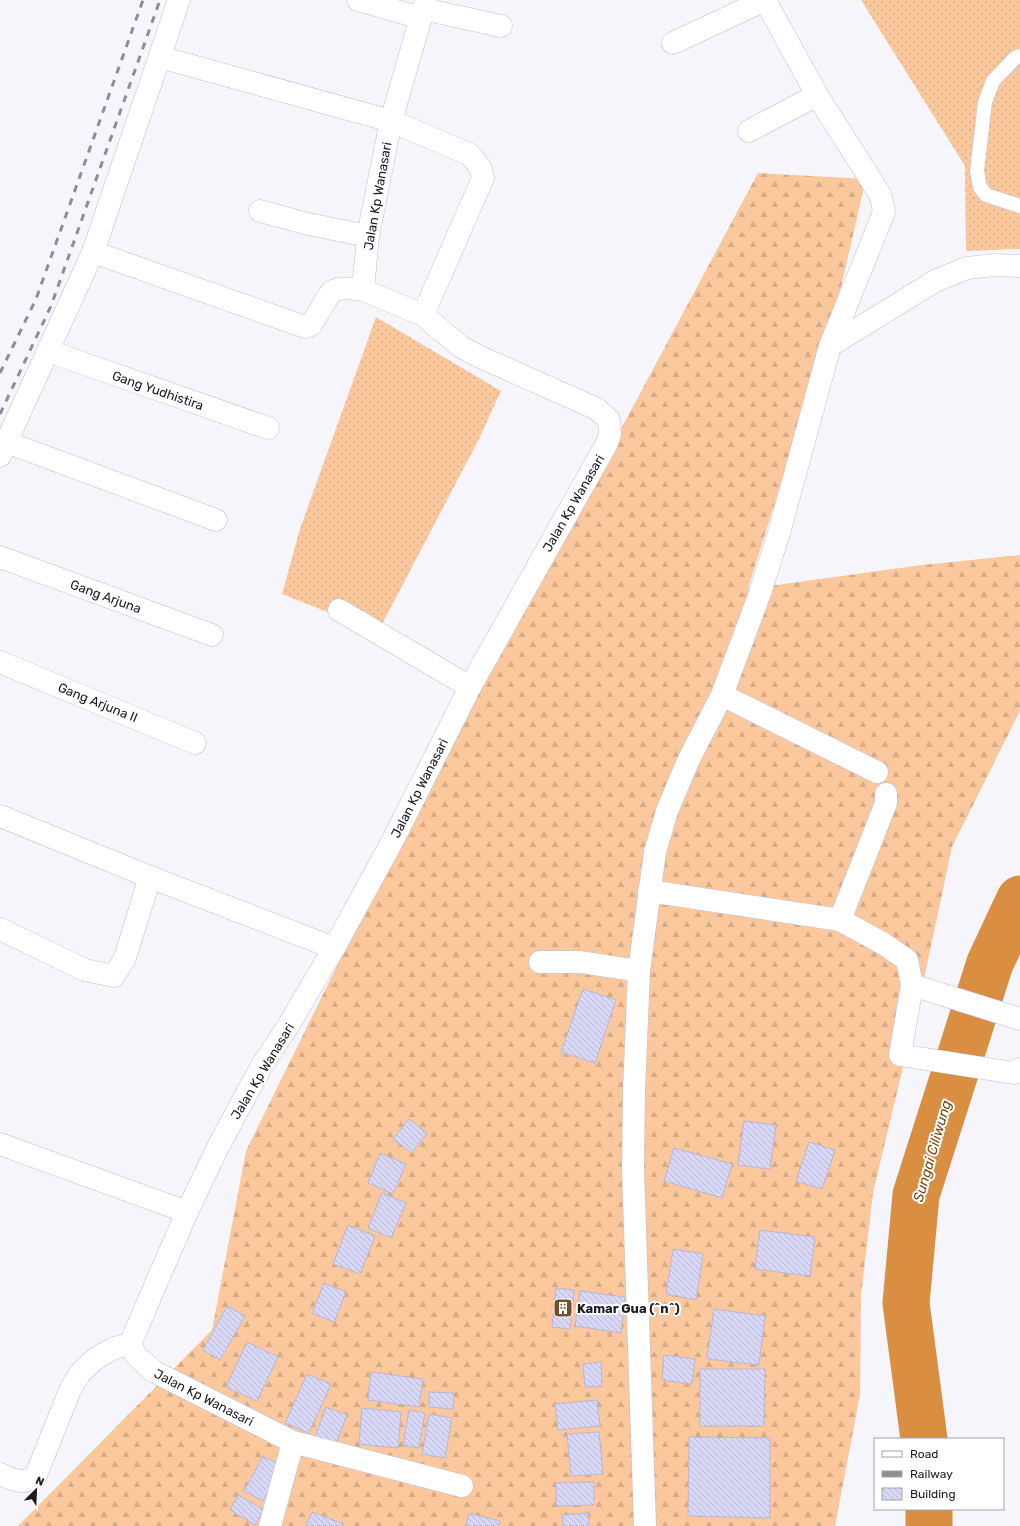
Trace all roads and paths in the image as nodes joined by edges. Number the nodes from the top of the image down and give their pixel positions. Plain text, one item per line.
1 (179, 0) edge
2 (358, 0) edge
3 (765, 0) edge
4 (424, 9) edge
5 (501, 26) dead end
6 (673, 43) dead end
7 (1020, 56) edge
8 (160, 57) junction
9 (817, 95) junction
10 (390, 121) junction
11 (749, 131) dead end
12 (1020, 206) edge
13 (260, 211) dead end
14 (368, 236) junction
15 (93, 252) junction
16 (1020, 266) edge
17 (363, 290) junction
18 (423, 315) junction
19 (830, 346) junction
20 (48, 351) junction
21 (268, 428) dead end
22 (3, 449) edge
23 (216, 520) dead end
24 (0, 557) edge
25 (340, 610) dead end
26 (212, 635) dead end
27 (0, 662) edge
28 (470, 687) junction
29 (722, 695) junction
30 (195, 743) dead end
31 (877, 772) dead end
32 (886, 794) dead end
33 (0, 816) edge
34 (150, 877) junction
35 (649, 891) junction
36 (840, 920) junction
37 (0, 929) edge
38 (334, 948) junction
39 (540, 962) dead end
40 (639, 971) junction
41 (912, 985) junction
42 (1020, 1019) edge
43 (1017, 1071) edge
44 (0, 1144) edge
45 (187, 1212) junction
46 (130, 1344) junction
47 (293, 1442) junction
48 (0, 1474) edge
49 (462, 1486) dead end
50 (270, 1526) edge
51 (645, 1526) edge

1 - 8 street
2 - 4 street
3 - 6 street
3 - 9 street
4 - 5 street
4 - 10 street, Jalan Kp Wanasari
7 - 12 lane
8 - 10 street
8 - 15 street
9 - 11 street
9 - 19 street
10 - 14 street, Jalan Kp Wanasari
10 - 18 street
13 - 14 street
14 - 17 street, Jalan Kp Wanasari
15 - 17 street
15 - 20 street
16 - 19 street
17 - 18 street, Jalan Kp Wanasari
18 - 28 street, Jalan Kp Wanasari
19 - 29 street
20 - 21 street, Gang Yudhistira
20 - 22 street
22 - 23 street
24 - 26 street, Gang Arjuna
25 - 28 street
27 - 30 street, Gang Arjuna II
28 - 38 street, Jalan Kp Wanasari
29 - 31 street
29 - 35 street
32 - 36 street
33 - 34 street
34 - 37 street
34 - 38 street
35 - 36 street
35 - 40 street
36 - 41 street
38 - 45 street, Jalan Kp Wanasari
39 - 40 street
40 - 51 street
41 - 42 street
41 - 43 street
44 - 45 street
45 - 46 street, Jalan Kp Wanasari
46 - 47 street, Jalan Kp Wanasari
46 - 48 street
47 - 49 street, Jalan Kp Wanasari
47 - 50 street

